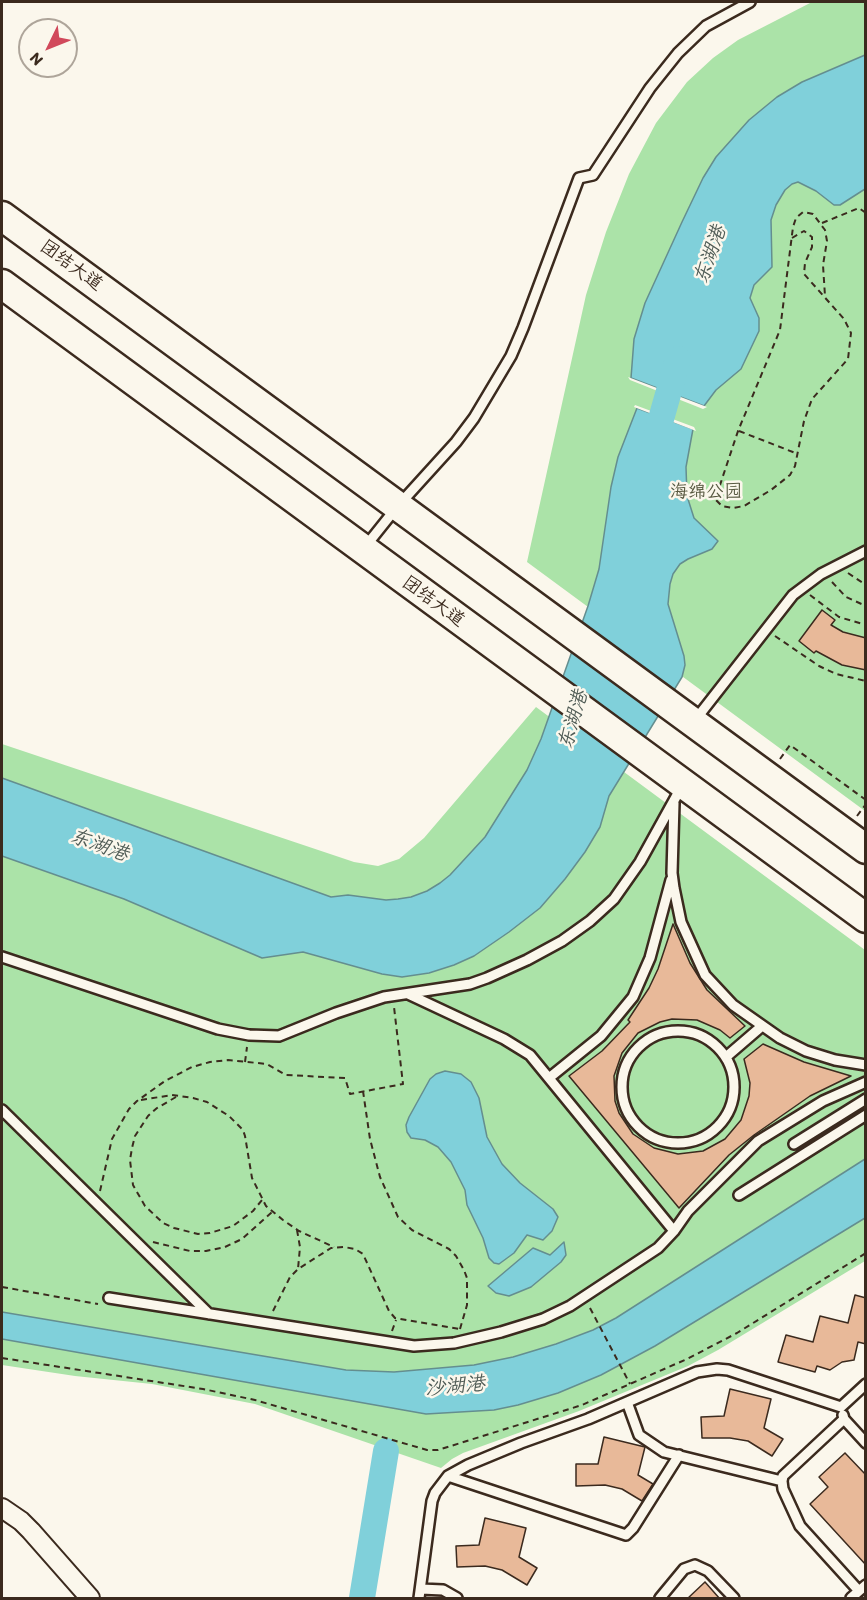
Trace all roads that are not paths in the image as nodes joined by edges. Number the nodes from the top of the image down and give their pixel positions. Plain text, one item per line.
1 (750, 2) edge
2 (2, 216) edge
3 (2, 284) edge
4 (397, 507) junction
5 (362, 550) junction
6 (866, 551) edge
7 (688, 720) junction
8 (678, 792) junction
9 (866, 849) edge
10 (672, 873) junction
11 (866, 918) edge
12 (2, 957) edge
13 (406, 993) junction
14 (762, 1026) junction
15 (726, 1057) junction
16 (866, 1065) edge
17 (549, 1078) junction
18 (866, 1082) edge
19 (866, 1099) edge
20 (2, 1110) edge
21 (866, 1115) edge
22 (794, 1144) dead end
23 (739, 1196) dead end
24 (674, 1231) junction
25 (109, 1298) road end
26 (209, 1314) junction
27 (866, 1384) edge
28 (627, 1402) junction
29 (841, 1407) junction
30 (844, 1419) junction
31 (866, 1443) edge
32 (679, 1455) junction
33 (448, 1476) junction
34 (782, 1481) junction
35 (2, 1508) edge
36 (862, 1588) edge
37 (420, 1594) edge
38 (90, 1599) edge
39 (457, 1599) edge
40 (660, 1599) edge
41 (734, 1599) edge
42 (851, 1599) edge

1 - 4 lane
2 - 4 main road, 团结大道
3 - 5 main road, 团结大道
4 - 5 lane
4 - 7 main road, 团结大道
5 - 8 main road, 团结大道
6 - 7 lane
7 - 9 main road, 团结大道
8 - 10 lane
8 - 11 main road, 团结大道
8 - 13 lane
10 - 14 lane
10 - 17 lane
12 - 13 lane
13 - 17 lane
14 - 15 lane
14 - 16 lane
15 - 15 lane
17 - 24 lane
18 - 24 lane
19 - 22 lane
20 - 26 lane
21 - 23 lane
24 - 26 lane
25 - 26 lane
27 - 29 lane
28 - 29 lane
28 - 32 lane
28 - 33 lane
29 - 30 lane
30 - 31 lane
30 - 34 lane
32 - 33 lane
32 - 34 lane
33 - 37 lane
34 - 36 lane
35 - 38 street
36 - 42 lane
37 - 39 lane
40 - 41 lane

